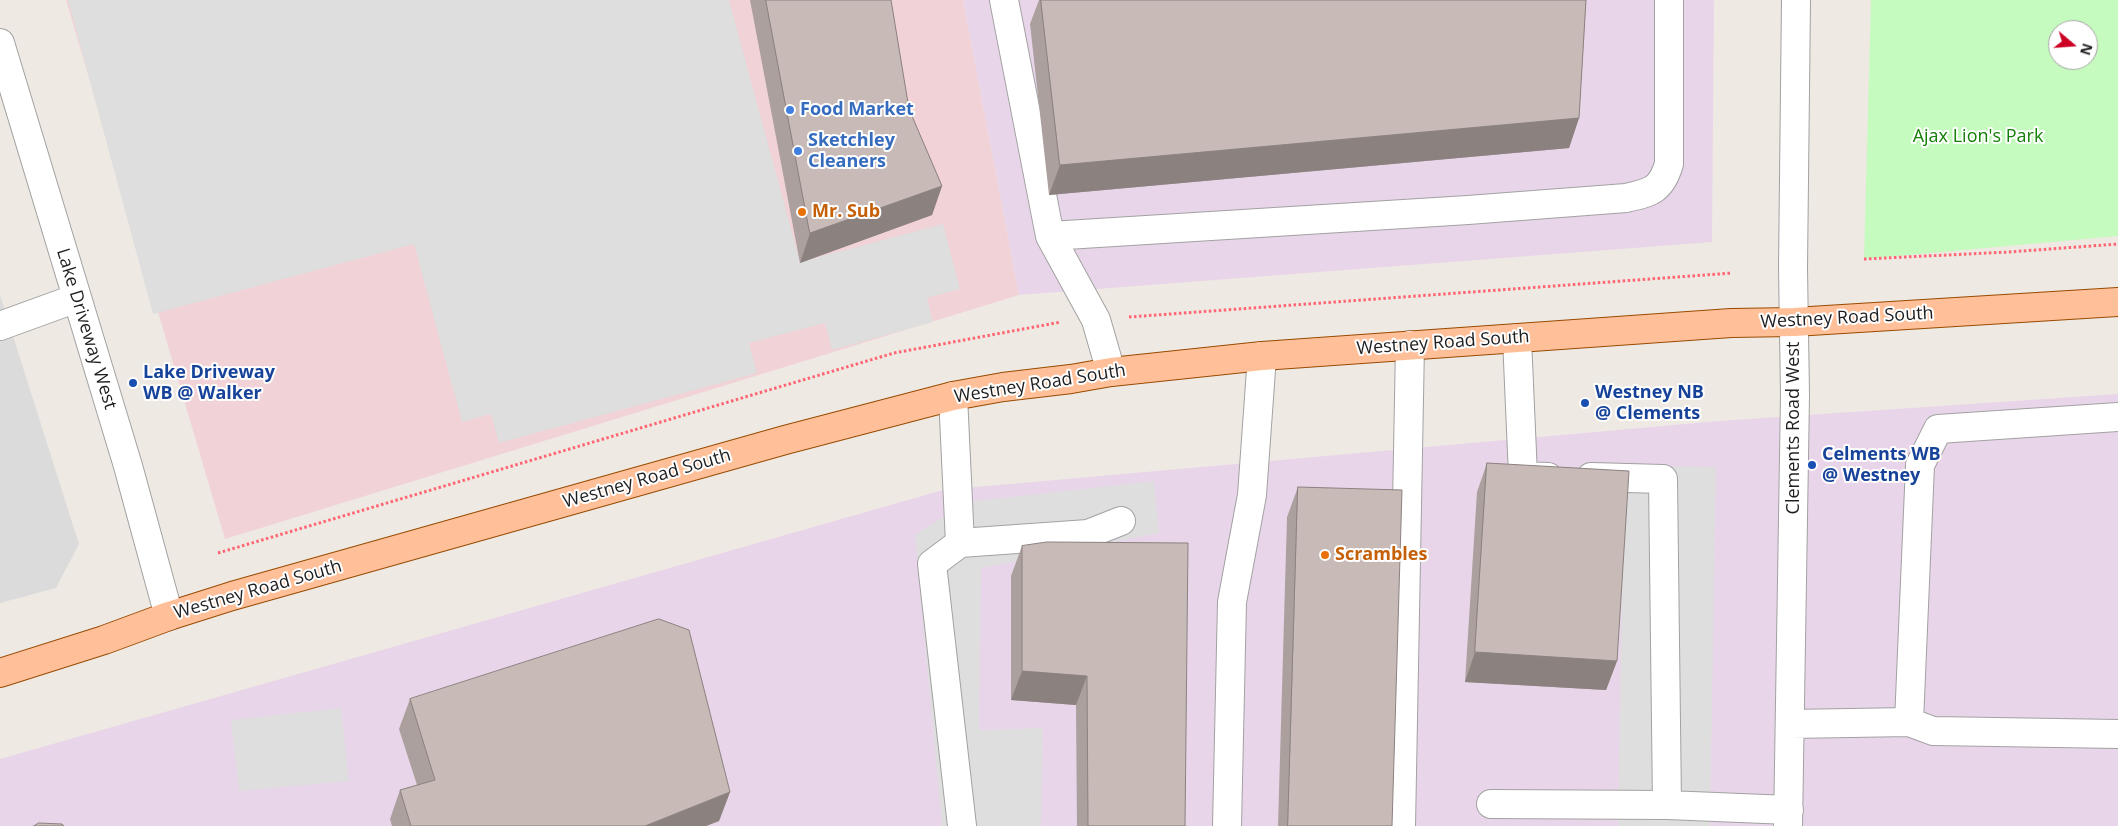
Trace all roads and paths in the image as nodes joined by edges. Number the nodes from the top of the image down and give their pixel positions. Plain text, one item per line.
1 (1004, 0) edge
2 (1669, 0) edge
3 (1796, 0) edge
4 (0, 43) edge
5 (1050, 236) junction
6 (2118, 244) edge
7 (1864, 258) dead end
8 (77, 298) junction
9 (2118, 302) edge
10 (1794, 322) junction
11 (0, 326) edge
12 (1517, 338) junction
13 (1410, 345) junction
14 (1262, 356) junction
15 (1111, 372) junction
16 (953, 396) junction
17 (2118, 417) edge
18 (1121, 521) dead end
19 (960, 544) junction
20 (169, 616) junction
21 (0, 673) edge
22 (1909, 722) junction
23 (1791, 724) junction
24 (2118, 734) edge
25 (1490, 804) dead end
26 (1666, 805) junction
27 (1789, 818) edge
28 (962, 826) edge
29 (1226, 826) edge
30 (1400, 826) edge

1 - 5 street
2 - 5 street
3 - 10 street, Clements Road West
4 - 8 street, Lake Driveway West
5 - 15 street
6 - 7 path
8 - 11 street
8 - 20 street, Lake Driveway West
9 - 10 main road, Westney Road South
10 - 12 main road, Westney Road South
10 - 23 street, Clements Road West
12 - 13 main road, Westney Road South
12 - 26 street
13 - 14 main road, Westney Road South
13 - 30 street
14 - 15 main road, Westney Road South
14 - 29 street
15 - 16 main road, Westney Road South
16 - 19 street
16 - 20 main road, Westney Road South
17 - 22 street
18 - 19 street
19 - 28 street
20 - 21 main road, Westney Road South
22 - 23 street
22 - 24 street
23 - 27 street, Clements Road West
25 - 26 street
26 - 27 street

